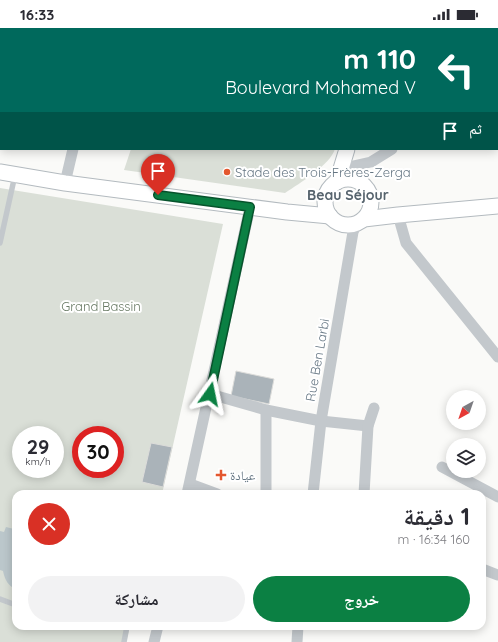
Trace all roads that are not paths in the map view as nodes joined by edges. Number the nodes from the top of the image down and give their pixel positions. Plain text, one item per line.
1 (73, 150) edge
2 (346, 150) edge
3 (351, 150) edge
4 (390, 150) edge
5 (7, 173) edge
6 (353, 173) junction
7 (337, 182) junction
8 (65, 183) junction
9 (325, 201) junction
10 (372, 202) junction
11 (498, 206) edge
12 (250, 207) junction
13 (287, 212) junction
14 (398, 215) junction
15 (330, 216) junction
16 (355, 225) junction
17 (0, 243) edge
18 (498, 357) edge
19 (210, 394) junction
20 (374, 408) dead end
21 (266, 410) junction
22 (321, 421) junction
23 (368, 426) junction
24 (442, 467) dead end
25 (189, 489) edge
26 (266, 490) edge
27 (313, 490) edge
28 (364, 490) edge
29 (485, 490) edge
30 (486, 491) edge
31 (498, 497) edge
32 (486, 570) edge
33 (498, 575) edge
34 (0, 599) edge
35 (12, 604) edge
36 (126, 630) edge
37 (157, 630) edge
38 (298, 630) edge
39 (124, 642) edge
40 (154, 642) edge
41 (297, 642) edge

1 - 8 street
2 - 7 main road
3 - 6 main road
4 - 6 street
5 - 8 main road
5 - 17 lane
6 - 7 main road
6 - 10 main road
7 - 9 main road
8 - 12 main road
9 - 13 main road
9 - 15 main road
10 - 14 main road
10 - 16 main road
11 - 14 main road
12 - 13 main road
12 - 19 street
13 - 15 main road
14 - 16 main road
14 - 18 street
15 - 16 main road
16 - 22 street, Rue Ben Larbi
19 - 21 street
19 - 25 street
20 - 23 street
21 - 22 street
21 - 26 street
22 - 23 street
22 - 27 street, Rue Ben Larbi
23 - 28 street
24 - 29 street
30 - 31 street
32 - 33 street
34 - 35 lane
36 - 39 lane
37 - 40 street
38 - 41 street

